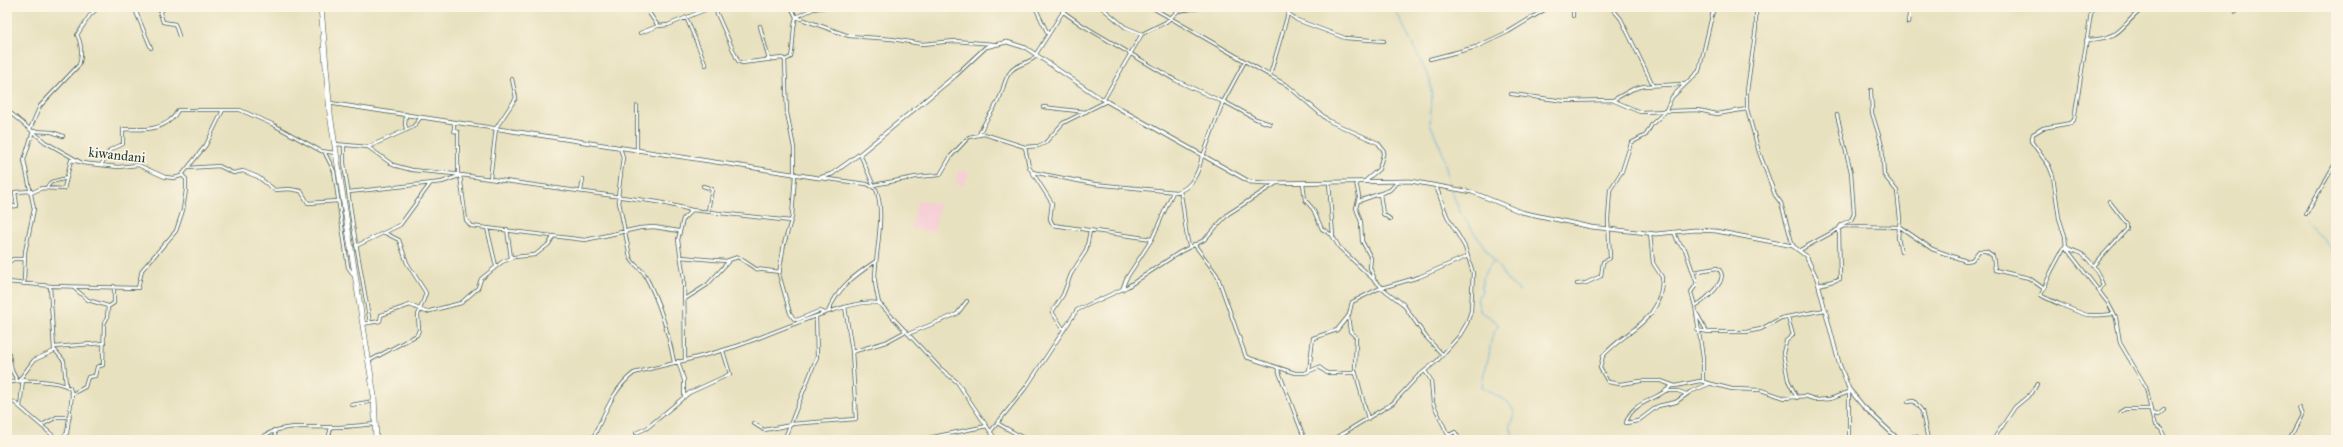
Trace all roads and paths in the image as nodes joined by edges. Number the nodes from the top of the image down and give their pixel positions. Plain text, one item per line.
1 (99, 7) edge
2 (134, 7) edge
3 (165, 7) edge
4 (321, 7) edge
5 (632, 7) edge
6 (645, 7) edge
7 (713, 7) edge
8 (791, 7) edge
9 (825, 7) edge
10 (1035, 7) edge
11 (1066, 7) edge
12 (1101, 7) edge
13 (1151, 7) edge
14 (1178, 7) edge
15 (1207, 7) edge
16 (1290, 7) edge
17 (1549, 7) edge
18 (1573, 7) edge
19 (1611, 7) edge
20 (1714, 7) edge
21 (1756, 7) edge
22 (2092, 7) edge
23 (2145, 7) edge
24 (2238, 7) edge
25 (1910, 8) edge
26 (1932, 10) dead end
27 (620, 11) dead end
28 (1062, 11) junction
29 (1177, 11) junction
30 (2236, 12) dead end
31 (1289, 14) junction
32 (1572, 16) dead end
33 (686, 17) junction
34 (796, 17) junction
35 (1171, 18) junction
36 (1908, 23) dead end
37 (658, 26) junction
38 (760, 26) dead end
39 (640, 33) dead end
40 (1048, 34) junction
41 (1142, 34) junction
42 (179, 36) dead end
43 (2086, 40) junction
44 (1384, 41) dead end
45 (994, 44) junction
46 (151, 48) dead end
47 (1037, 54) junction
48 (1130, 54) junction
49 (1430, 59) dead end
50 (769, 60) junction
51 (785, 60) junction
52 (1245, 61) junction
53 (706, 65) dead end
54 (1270, 75) junction
55 (512, 79) dead end
56 (1684, 84) junction
57 (1653, 85) junction
58 (1871, 90) dead end
59 (1511, 94) dead end
60 (1105, 100) junction
61 (1612, 100) junction
62 (1223, 102) junction
63 (329, 103) junction
64 (637, 106) dead end
65 (1043, 108) dead end
66 (1747, 109) junction
67 (7, 110) edge
68 (223, 110) junction
69 (1666, 111) junction
70 (1087, 112) junction
71 (406, 114) junction
72 (1837, 115) dead end
73 (421, 117) junction
74 (454, 121) junction
75 (1270, 124) dead end
76 (496, 128) junction
77 (32, 130) junction
78 (407, 130) junction
79 (979, 135) junction
80 (63, 136) dead end
81 (335, 144) junction
82 (344, 145) junction
83 (368, 147) junction
84 (1025, 147) junction
85 (620, 148) junction
86 (637, 150) junction
87 (324, 152) junction
88 (336, 153) junction
89 (860, 154) junction
90 (1203, 156) junction
91 (2336, 162) edge
92 (82, 163) junction
93 (100, 165) junction
94 (188, 168) junction
95 (1032, 172) junction
96 (182, 175) junction
97 (459, 175) junction
98 (794, 175) junction
99 (67, 178) junction
100 (820, 178) junction
101 (490, 179) junction
102 (583, 179) dead end
103 (1398, 180) junction
104 (1329, 182) junction
105 (1356, 182) junction
106 (1365, 182) junction
107 (430, 183) junction
108 (1275, 183) junction
109 (1303, 183) junction
110 (702, 186) dead end
111 (874, 186) junction
112 (1436, 186) junction
113 (46, 188) junction
114 (581, 191) junction
115 (31, 192) junction
116 (349, 192) junction
117 (1173, 192) junction
118 (1180, 192) junction
119 (1380, 194) junction
120 (618, 197) junction
121 (338, 201) junction
122 (1358, 201) junction
123 (2108, 201) dead end
124 (7, 208) edge
125 (692, 210) junction
126 (708, 211) junction
127 (2306, 214) dead end
128 (1390, 219) dead end
129 (791, 221) junction
130 (1900, 227) junction
131 (487, 228) junction
132 (1609, 228) junction
133 (1839, 228) junction
134 (507, 230) junction
135 (625, 230) junction
136 (1090, 230) junction
137 (679, 231) junction
138 (1674, 232) junction
139 (385, 233) junction
140 (1650, 233) junction
141 (1333, 236) junction
142 (553, 237) junction
143 (1152, 239) junction
144 (1194, 244) junction
145 (356, 246) junction
146 (1189, 246) junction
147 (1793, 246) junction
148 (2066, 246) junction
149 (1800, 250) junction
150 (1901, 252) dead end
151 (1468, 256) junction
152 (681, 257) junction
153 (511, 258) junction
154 (24, 259) junction
155 (729, 261) junction
156 (876, 261) junction
157 (7, 264) edge
158 (2093, 266) junction
159 (496, 267) junction
160 (780, 272) junction
161 (1693, 272) junction
162 (356, 278) junction
163 (1374, 279) junction
164 (7, 282) edge
165 (24, 284) junction
166 (1577, 284) dead end
167 (1819, 285) junction
168 (50, 286) junction
169 (114, 286) junction
170 (73, 287) junction
171 (1382, 288) junction
172 (2043, 288) junction
173 (1122, 290) junction
174 (2099, 291) junction
175 (685, 299) junction
176 (967, 301) dead end
177 (878, 303) junction
178 (108, 306) junction
179 (1696, 306) junction
180 (845, 307) junction
181 (421, 310) junction
182 (1825, 310) junction
183 (827, 312) junction
184 (1696, 312) junction
185 (2113, 314) junction
186 (1348, 315) junction
187 (816, 316) junction
188 (1788, 318) junction
189 (370, 323) junction
190 (363, 324) junction
191 (1064, 330) junction
192 (1697, 330) junction
193 (1706, 330) junction
194 (907, 332) junction
195 (104, 343) junction
196 (7, 344) edge
197 (54, 347) junction
198 (54, 351) junction
199 (722, 351) junction
200 (852, 352) junction
201 (1442, 354) junction
202 (686, 360) junction
203 (370, 361) junction
204 (676, 361) junction
205 (1277, 366) junction
206 (1309, 371) junction
207 (1425, 371) junction
208 (1356, 373) junction
209 (20, 379) junction
210 (1703, 382) junction
211 (7, 383) edge
212 (1711, 383) junction
213 (2037, 384) dead end
214 (1673, 385) junction
215 (66, 386) junction
216 (1667, 391) junction
217 (1849, 391) junction
218 (72, 394) junction
219 (1686, 394) junction
220 (684, 396) junction
221 (1797, 398) junction
222 (7, 399) edge
223 (375, 401) junction
224 (1908, 402) dead end
225 (351, 405) dead end
226 (20, 407) junction
227 (2299, 408) dead end
228 (2149, 409) junction
229 (2164, 410) dead end
230 (2120, 412) dead end
231 (2151, 413) junction
232 (70, 417) junction
233 (1368, 419) junction
234 (753, 423) dead end
235 (997, 423) junction
236 (376, 424) junction
237 (791, 424) junction
238 (42, 425) junction
239 (987, 426) junction
240 (331, 427) junction
241 (274, 430) junction
242 (991, 431) junction
243 (636, 433) dead end
244 (1342, 436) junction
245 (1913, 436) dead end
246 (59, 440) edge
247 (259, 440) edge
248 (276, 440) edge
249 (328, 440) edge
250 (376, 440) edge
251 (592, 440) edge
252 (784, 440) edge
253 (918, 440) edge
254 (996, 440) edge
255 (1027, 440) edge
256 (1305, 440) edge
257 (1332, 440) edge
258 (1348, 440) edge
259 (1460, 440) edge
260 (1849, 440) edge
261 (1899, 440) edge
262 (1920, 440) edge
263 (1928, 440) edge
264 (1993, 440) edge
265 (2166, 440) edge
266 (2289, 440) edge

1 - 77 street
2 - 46 street
3 - 42 street
4 - 63 highway
5 - 27 street
6 - 37 street
7 - 33 street
7 - 50 street
8 - 34 street
9 - 34 street
10 - 40 street
11 - 28 street
12 - 41 street
13 - 35 street
14 - 29 street
15 - 29 street
16 - 31 street
17 - 49 street
18 - 32 street
19 - 57 street
20 - 56 street
21 - 66 street
22 - 43 street
23 - 43 street
24 - 30 street
25 - 26 street
25 - 36 street
28 - 40 street
28 - 48 street
29 - 35 street
31 - 44 street
31 - 54 street
33 - 37 street
33 - 53 street
34 - 45 street
34 - 51 street
35 - 41 street
35 - 52 street
37 - 39 street
38 - 50 street
40 - 47 street
41 - 48 street
43 - 148 street
45 - 47 street
45 - 89 street
47 - 60 street
47 - 79 street
48 - 60 street
48 - 62 street
50 - 51 street
51 - 98 street
52 - 54 street
52 - 62 street
54 - 106 street
55 - 76 street
56 - 57 street
56 - 69 street
57 - 61 street
58 - 130 street
59 - 61 street
60 - 70 street
60 - 90 street
61 - 69 street
62 - 75 street
62 - 90 street
63 - 71 street
63 - 81 highway
64 - 86 street
65 - 70 street
66 - 69 street
66 - 147 street
67 - 77 street, kiwandani
68 - 87 street
68 - 93 street
68 - 94 street
69 - 132 street
70 - 84 street
71 - 73 street
71 - 78 street
72 - 133 street
73 - 74 street
73 - 78 street
74 - 76 street
74 - 97 street
76 - 85 street
76 - 101 street
77 - 80 street
77 - 92 street, kiwandani
77 - 115 street
78 - 83 street
79 - 84 street
79 - 111 street
81 - 82 street
81 - 88 highway
82 - 83 street
82 - 116 street
83 - 97 street
84 - 95 street
85 - 86 street
85 - 120 street
86 - 98 street
87 - 88 street
87 - 121 street
88 - 162 highway
89 - 100 street
89 - 111 street
90 - 108 street
90 - 118 street
91 - 127 street
92 - 93 street, kiwandani
92 - 99 street
93 - 96 street, kiwandani
94 - 96 street
94 - 121 street
95 - 117 street
95 - 136 street
96 - 169 street
97 - 101 street
97 - 107 street
97 - 131 street
98 - 100 street
98 - 129 street
99 - 113 street
99 - 113 street
100 - 111 street
101 - 114 street
102 - 114 street
103 - 106 street
103 - 112 street
103 - 119 street
104 - 105 street
104 - 109 street
104 - 141 street
105 - 106 street
105 - 122 street
107 - 116 street
107 - 139 street
108 - 109 street
108 - 144 street
109 - 141 street
110 - 126 street
111 - 156 street
112 - 132 street
112 - 151 street
113 - 115 street
114 - 120 street
115 - 124 street
115 - 154 street
116 - 145 street
117 - 118 street
117 - 143 street
118 - 146 street
119 - 122 street
119 - 128 street
120 - 125 street
120 - 135 street
121 - 162 street
122 - 163 street
123 - 158 street
125 - 126 street
125 - 137 street
126 - 129 street
129 - 160 street
130 - 133 street
130 - 150 street
130 - 172 street
131 - 134 street
131 - 159 street
132 - 140 street
132 - 166 street
133 - 149 street
133 - 167 street
134 - 142 street
134 - 153 street
135 - 137 street
135 - 142 street
135 - 204 street
136 - 143 street
136 - 191 street
137 - 152 street
138 - 140 street
138 - 147 street
138 - 161 street
139 - 145 street
139 - 181 street
140 - 214 street
141 - 163 street
142 - 153 street
143 - 173 street
144 - 146 street
144 - 205 street
145 - 189 street
146 - 173 street
147 - 149 street
148 - 158 street
148 - 172 street
148 - 174 street
149 - 167 street
151 - 171 street
151 - 201 street
152 - 155 street
152 - 175 street
153 - 159 street
154 - 157 street
154 - 165 street
155 - 160 street
155 - 175 street
156 - 177 street
156 - 183 street
158 - 174 street
159 - 181 street
160 - 183 street
161 - 179 street
161 - 179 street
162 - 190 highway
163 - 171 street
164 - 165 street
165 - 168 street
167 - 182 street
168 - 170 street
168 - 197 street
169 - 170 street
169 - 178 street
170 - 178 street
171 - 186 street
171 - 201 street
172 - 185 street
173 - 191 street
174 - 185 street
175 - 202 street
176 - 194 street
177 - 180 street
177 - 194 street
178 - 195 street
179 - 184 street
180 - 183 street
180 - 200 street
181 - 189 street
181 - 203 street
182 - 188 street
182 - 217 street
183 - 187 street
184 - 192 street
184 - 193 street
185 - 228 street
186 - 206 street
186 - 208 street
187 - 199 street
187 - 237 street
188 - 193 street
188 - 221 street
189 - 190 street
190 - 203 highway
191 - 235 street
192 - 193 street
192 - 210 street
194 - 200 street
194 - 239 street
195 - 197 street
195 - 218 street
196 - 209 street
197 - 198 street
198 - 209 street
198 - 215 street
199 - 202 street
199 - 220 street
200 - 237 street
201 - 207 street
202 - 204 street
203 - 223 highway
204 - 220 street
204 - 251 street
205 - 206 street
205 - 256 street
206 - 208 street
207 - 233 street
207 - 259 street
208 - 233 street
209 - 211 street
209 - 215 street
209 - 226 street
210 - 212 street
210 - 214 street
212 - 219 street
212 - 221 street
213 - 264 street
214 - 216 street
215 - 218 street
216 - 219 street
216 - 219 street
217 - 221 street
217 - 260 street
217 - 261 street
218 - 232 street
220 - 243 street
222 - 226 street
223 - 225 street
223 - 236 highway
224 - 263 street
226 - 238 street
227 - 266 street
228 - 230 street
228 - 231 street
229 - 231 street
231 - 265 street
232 - 238 street
232 - 246 street
233 - 244 street
234 - 237 street
235 - 242 street
235 - 255 street
236 - 240 street
236 - 250 highway
237 - 252 street
238 - 246 street
239 - 242 street
239 - 253 street
240 - 241 street
240 - 249 street
241 - 247 street
241 - 248 street
242 - 254 street
244 - 257 street
244 - 258 street
245 - 262 street

